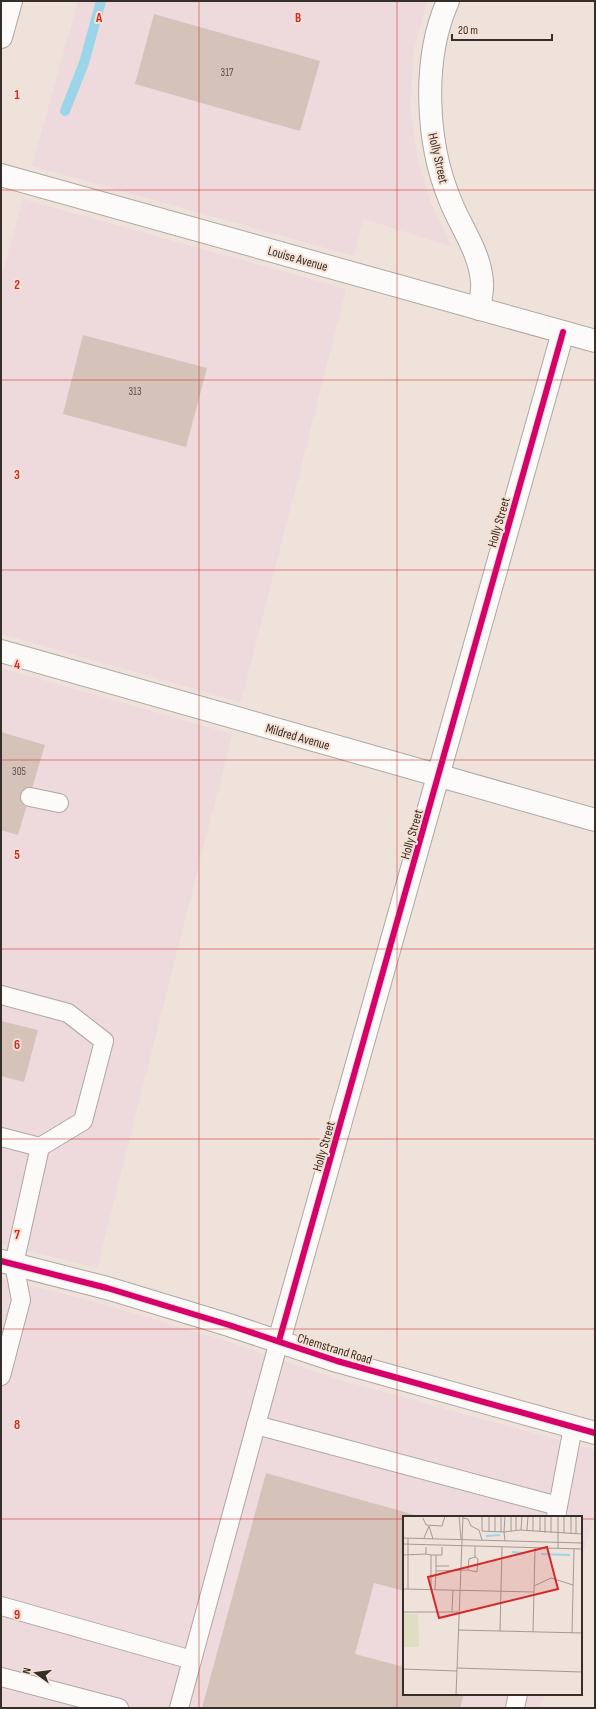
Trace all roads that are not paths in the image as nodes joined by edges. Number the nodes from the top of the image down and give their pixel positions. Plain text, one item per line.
1 (11, 1) edge
2 (448, 1) edge
3 (1, 37) edge
4 (1, 175) edge
5 (479, 309) junction
6 (563, 332) junction
7 (595, 341) edge
8 (1, 651) edge
9 (439, 776) junction
10 (30, 797) dead end
11 (59, 803) dead end
12 (595, 820) edge
13 (1, 996) edge
14 (1, 1137) edge
15 (40, 1147) junction
16 (7, 1263) edge
17 (279, 1341) junction
18 (1, 1376) edge
19 (256, 1425) junction
20 (573, 1427) junction
21 (595, 1433) edge
22 (557, 1512) edge
23 (1, 1606) edge
24 (192, 1660) junction
25 (1, 1677) edge
26 (518, 1695) edge
27 (119, 1708) edge
28 (179, 1708) edge
29 (515, 1708) edge

1 - 3 street
2 - 5 street, Holly Street
4 - 5 street, Louise Avenue
5 - 6 street, Louise Avenue
6 - 7 street, Louise Avenue
6 - 9 street, Holly Street
8 - 9 street, Mildred Avenue
9 - 12 street, Mildred Avenue
9 - 17 street, Holly Street
10 - 11 lane
13 - 15 lane
14 - 15 lane
15 - 16 lane
16 - 17 street, Chemstrand Road
16 - 18 lane
17 - 19 lane
17 - 20 street, Chemstrand Road
19 - 22 lane
19 - 24 lane
20 - 21 street, Chemstrand Road
20 - 22 lane
23 - 24 lane
24 - 28 lane
25 - 27 lane
26 - 29 lane

